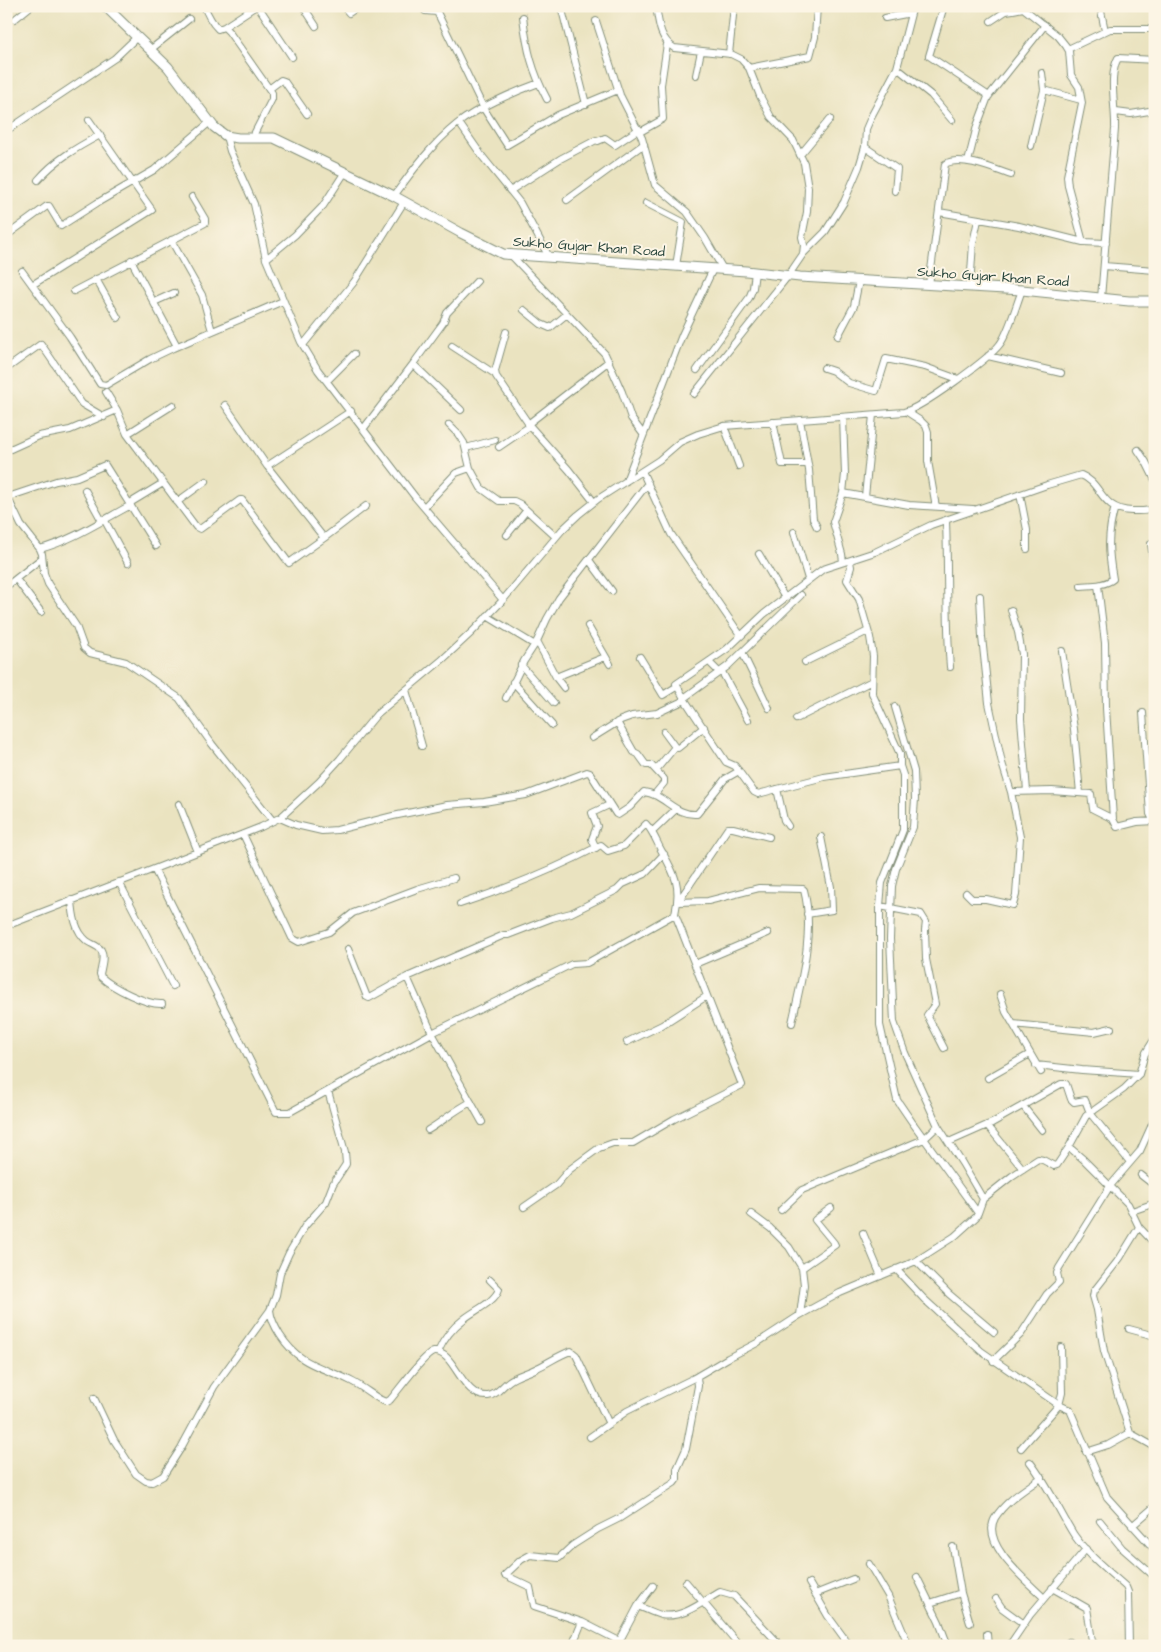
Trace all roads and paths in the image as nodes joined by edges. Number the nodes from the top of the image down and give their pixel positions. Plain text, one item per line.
1 (31, 6) edge
2 (105, 6) edge
3 (204, 6) edge
4 (257, 6) edge
5 (303, 6) edge
6 (343, 6) edge
7 (359, 6) edge
8 (422, 6) edge
9 (561, 6) edge
10 (656, 6) edge
11 (734, 6) edge
12 (817, 6) edge
13 (944, 6) edge
14 (1100, 6) edge
15 (1013, 8) edge
16 (912, 10) edge
17 (523, 17) dead end
18 (885, 18) dead end
19 (15, 19) dead end
20 (189, 19) dead end
21 (991, 20) dead end
22 (596, 21) dead end
23 (1045, 25) junction
24 (316, 26) dead end
25 (224, 27) junction
26 (1155, 29) edge
27 (1105, 31) junction
28 (137, 37) junction
29 (666, 44) junction
30 (1068, 49) junction
31 (150, 50) junction
32 (701, 50) junction
33 (730, 54) junction
34 (292, 57) dead end
35 (1155, 60) edge
36 (749, 68) junction
37 (897, 68) junction
38 (1042, 73) dead end
39 (696, 76) dead end
40 (539, 83) junction
41 (269, 89) junction
42 (618, 90) junction
43 (1044, 90) junction
44 (989, 96) junction
45 (547, 99) dead end
46 (1081, 100) junction
47 (586, 104) junction
48 (484, 109) junction
49 (1155, 110) edge
50 (1116, 112) junction
51 (307, 114) dead end
52 (830, 119) dead end
53 (89, 120) dead end
54 (952, 120) dead end
55 (210, 122) junction
56 (459, 123) junction
57 (640, 130) junction
58 (6, 131) edge
59 (100, 135) junction
60 (226, 136) junction
61 (252, 138) junction
62 (644, 144) junction
63 (1031, 146) dead end
64 (865, 147) junction
65 (800, 155) junction
66 (968, 162) junction
67 (345, 172) junction
68 (1011, 175) dead end
69 (38, 180) dead end
70 (132, 182) junction
71 (510, 191) junction
72 (895, 191) dead end
73 (394, 196) junction
74 (192, 197) dead end
75 (567, 200) dead end
76 (404, 202) junction
77 (646, 203) dead end
78 (939, 212) junction
79 (978, 220) junction
80 (6, 236) edge
81 (172, 240) junction
82 (1083, 242) junction
83 (1106, 243) junction
84 (510, 254) junction
85 (803, 254) junction
86 (549, 257) junction
87 (266, 259) junction
88 (131, 260) junction
89 (676, 266) junction
90 (1104, 266) junction
91 (713, 269) junction
92 (723, 269) junction
93 (1155, 270) edge
94 (22, 271) dead end
95 (755, 272) junction
96 (788, 276) junction
97 (96, 279) junction
98 (859, 280) junction
99 (477, 281) dead end
100 (32, 285) junction
101 (929, 285) junction
102 (970, 287) junction
103 (1022, 290) junction
104 (74, 291) dead end
105 (174, 292) dead end
106 (1101, 298) junction
107 (283, 301) junction
108 (1155, 301) edge
109 (154, 302) junction
110 (524, 310) dead end
111 (567, 314) junction
112 (118, 318) dead end
113 (212, 331) junction
114 (506, 332) dead end
115 (838, 336) dead end
116 (303, 345) junction
117 (177, 346) junction
118 (452, 346) dead end
119 (354, 354) dead end
120 (988, 356) junction
121 (609, 361) junction
122 (413, 364) junction
123 (6, 368) edge
124 (824, 368) dead end
125 (697, 370) dead end
126 (1061, 373) dead end
127 (494, 374) junction
128 (958, 379) junction
129 (327, 381) junction
130 (106, 392) dead end
131 (694, 394) dead end
132 (173, 405) dead end
133 (225, 405) dead end
134 (117, 410) junction
135 (461, 410) dead end
136 (350, 411) junction
137 (907, 412) junction
138 (873, 415) junction
139 (104, 417) junction
140 (843, 417) junction
141 (800, 420) junction
142 (772, 422) junction
143 (449, 425) dead end
144 (529, 425) junction
145 (724, 426) junction
146 (364, 428) junction
147 (127, 434) junction
148 (642, 434) junction
149 (495, 440) dead end
150 (499, 447) dead end
151 (466, 448) junction
152 (1138, 450) dead end
153 (6, 451) edge
154 (808, 464) junction
155 (267, 466) junction
156 (739, 466) dead end
157 (470, 468) junction
158 (642, 471) junction
159 (1155, 480) edge
160 (206, 481) dead end
161 (626, 481) junction
162 (163, 483) junction
163 (648, 483) junction
164 (85, 490) dead end
165 (843, 494) junction
166 (1020, 494) junction
167 (7, 495) edge
168 (865, 497) junction
169 (177, 502) junction
170 (594, 502) junction
171 (130, 504) junction
172 (366, 506) dead end
173 (936, 507) junction
174 (1115, 507) junction
175 (1155, 507) edge
176 (424, 508) junction
177 (977, 509) junction
178 (526, 511) junction
179 (103, 520) junction
180 (946, 521) junction
181 (817, 527) dead end
182 (794, 532) dead end
183 (507, 535) dead end
184 (556, 537) junction
185 (324, 538) junction
186 (1151, 544) dead end
187 (156, 546) dead end
188 (1027, 548) dead end
189 (40, 549) junction
190 (759, 554) dead end
191 (42, 558) junction
192 (589, 560) junction
193 (128, 563) dead end
194 (848, 563) junction
195 (1155, 574) edge
196 (16, 579) junction
197 (808, 579) junction
198 (6, 582) edge
199 (1098, 585) junction
200 (1081, 586) dead end
201 (612, 591) dead end
202 (801, 595) dead end
203 (980, 596) dead end
204 (785, 598) junction
205 (503, 600) junction
206 (781, 607) junction
207 (1011, 610) dead end
208 (41, 612) dead end
209 (487, 616) junction
210 (588, 626) dead end
211 (868, 631) junction
212 (741, 636) junction
213 (536, 643) junction
214 (1062, 651) dead end
215 (742, 652) junction
216 (605, 657) junction
217 (640, 657) dead end
218 (805, 662) dead end
219 (711, 663) junction
220 (610, 664) dead end
221 (522, 665) junction
222 (950, 668) dead end
223 (720, 672) junction
224 (556, 676) junction
225 (872, 681) junction
226 (513, 682) junction
227 (677, 687) junction
228 (564, 688) dead end
229 (406, 690) junction
230 (506, 698) dead end
231 (684, 698) junction
232 (554, 703) dead end
233 (895, 707) dead end
234 (769, 708) dead end
235 (1143, 713) dead end
236 (796, 719) dead end
237 (748, 720) dead end
238 (617, 722) junction
239 (552, 725) dead end
240 (704, 727) junction
241 (664, 732) dead end
242 (592, 738) dead end
243 (422, 746) dead end
244 (675, 747) junction
245 (904, 753) junction
246 (900, 766) junction
247 (656, 770) junction
248 (739, 770) junction
249 (776, 789) junction
250 (1027, 791) junction
251 (1011, 792) junction
252 (1080, 793) junction
253 (654, 795) junction
254 (179, 804) dead end
255 (609, 805) junction
256 (676, 809) junction
257 (276, 820) junction
258 (1113, 820) junction
259 (1154, 821) edge
260 (788, 826) dead end
261 (652, 832) junction
262 (243, 834) junction
263 (769, 837) dead end
264 (821, 837) dead end
265 (596, 848) junction
266 (901, 848) junction
267 (198, 852) junction
268 (664, 854) junction
269 (154, 869) junction
270 (454, 878) dead end
271 (119, 882) junction
272 (966, 893) dead end
273 (72, 900) junction
274 (678, 902) junction
275 (460, 904) dead end
276 (885, 907) junction
277 (675, 914) junction
278 (807, 914) junction
279 (6, 926) edge
280 (768, 933) dead end
281 (348, 949) dead end
282 (694, 964) junction
283 (407, 977) junction
284 (174, 986) dead end
285 (1000, 994) dead end
286 (707, 996) junction
287 (162, 1004) dead end
288 (792, 1023) dead end
289 (1013, 1024) junction
290 (1111, 1028) dead end
291 (432, 1033) junction
292 (1155, 1038) edge
293 (627, 1042) dead end
294 (944, 1048) dead end
295 (1030, 1054) junction
296 (1036, 1065) junction
297 (1041, 1072) dead end
298 (1139, 1074) junction
299 (988, 1078) dead end
300 (328, 1091) junction
301 (471, 1102) junction
302 (1023, 1106) junction
303 (1090, 1113) junction
304 (1155, 1118) edge
305 (482, 1122) dead end
306 (987, 1125) junction
307 (937, 1127) junction
308 (428, 1130) dead end
309 (1042, 1130) dead end
310 (926, 1138) junction
311 (949, 1142) junction
312 (1069, 1147) junction
313 (1130, 1162) junction
314 (1023, 1169) junction
315 (1141, 1175) dead end
316 (1154, 1185) edge
317 (1110, 1186) junction
318 (983, 1200) junction
319 (1155, 1203) edge
320 (524, 1208) dead end
321 (830, 1208) dead end
322 (781, 1210) dead end
323 (1132, 1211) junction
324 (979, 1212) junction
325 (751, 1214) dead end
326 (1139, 1227) junction
327 (863, 1233) dead end
328 (1155, 1244) edge
329 (916, 1261) junction
330 (802, 1268) junction
331 (896, 1269) junction
332 (881, 1276) junction
333 (490, 1280) dead end
334 (270, 1310) junction
335 (800, 1315) junction
336 (1129, 1329) dead end
337 (994, 1332) dead end
338 (1155, 1336) edge
339 (1061, 1346) dead end
340 (438, 1352) junction
341 (993, 1361) junction
342 (697, 1377) junction
343 (94, 1398) dead end
344 (1061, 1406) junction
345 (608, 1424) junction
346 (1130, 1433) junction
347 (590, 1437) dead end
348 (1022, 1448) dead end
349 (1155, 1448) edge
350 (1086, 1452) junction
351 (1030, 1462) dead end
352 (1042, 1477) junction
353 (1155, 1506) edge
354 (1100, 1521) dead end
355 (1132, 1526) junction
356 (953, 1547) dead end
357 (1086, 1549) junction
358 (1155, 1550) edge
359 (869, 1564) dead end
360 (918, 1577) dead end
361 (1155, 1577) edge
362 (853, 1578) dead end
363 (686, 1582) dead end
364 (809, 1582) dead end
365 (653, 1586) dead end
366 (1052, 1588) junction
367 (961, 1593) junction
368 (815, 1594) junction
369 (1044, 1598) junction
370 (996, 1599) dead end
371 (704, 1602) junction
372 (930, 1603) junction
373 (638, 1606) junction
374 (582, 1622) junction
375 (970, 1623) dead end
376 (1024, 1624) junction
377 (988, 1634) dead end
378 (619, 1642) junction
379 (572, 1646) edge
380 (629, 1646) edge
381 (740, 1646) edge
382 (781, 1646) edge
383 (850, 1646) edge
384 (909, 1646) edge
385 (948, 1646) edge
386 (988, 1646) edge
387 (1009, 1646) edge
388 (1097, 1646) edge
389 (1129, 1646) edge

1 - 19 street
2 - 28 main road
3 - 25 street
4 - 25 street
4 - 34 street
5 - 24 street
6 - 7 street
8 - 48 street
9 - 47 street
10 - 29 street
11 - 33 street
12 - 36 street
13 - 44 street
14 - 27 street
15 - 21 street
15 - 23 street
16 - 18 street
16 - 37 street
17 - 40 street
20 - 31 street
22 - 42 street
23 - 30 street
23 - 44 street
25 - 41 street
26 - 27 street
27 - 30 street
28 - 31 main road
28 - 58 street
29 - 32 street
29 - 57 street
30 - 46 street
31 - 55 main road
32 - 33 street
32 - 39 street
33 - 36 street
35 - 50 street
36 - 65 street
37 - 54 street
37 - 64 street
38 - 43 street
40 - 45 street
40 - 48 street
41 - 51 street
41 - 61 street
42 - 47 street
42 - 57 street
43 - 46 street
43 - 63 street
44 - 66 street
46 - 82 street
47 - 48 street
48 - 56 street
49 - 50 street
50 - 83 street
52 - 65 street
53 - 59 street
55 - 60 main road
55 - 70 street
56 - 71 street
56 - 73 street
57 - 62 street
57 - 71 street
59 - 69 street
59 - 70 street
60 - 61 main road, Sukho Gujar Khan Road
60 - 87 street
61 - 67 main road, Sukho Gujar Khan Road
62 - 75 street
62 - 92 street
64 - 72 street
64 - 85 street
65 - 85 street
66 - 68 street
66 - 78 street
67 - 73 main road, Sukho Gujar Khan Road
67 - 87 street
70 - 80 street
70 - 100 street
71 - 86 street
73 - 76 main road, Sukho Gujar Khan Road
74 - 81 street
76 - 84 main road, Sukho Gujar Khan Road
76 - 116 street
77 - 89 street
78 - 79 street
78 - 101 street
79 - 82 street
79 - 102 street
81 - 88 street
81 - 113 street
82 - 83 street
83 - 90 street
84 - 86 main road, Sukho Gujar Khan Road
84 - 111 street
85 - 96 street
86 - 89 main road, Sukho Gujar Khan Road
87 - 107 street
88 - 97 street
88 - 109 street
89 - 91 main road, Sukho Gujar Khan Road
90 - 93 street
90 - 106 street
91 - 92 main road, Sukho Gujar Khan Road
91 - 148 street
92 - 95 main road, Sukho Gujar Khan Road
94 - 100 street
95 - 96 main road, Sukho Gujar Khan Road
95 - 125 street
96 - 98 main road, Sukho Gujar Khan Road
96 - 131 street
97 - 104 street
97 - 112 street
98 - 101 main road, Sukho Gujar Khan Road
98 - 115 street
99 - 122 street
100 - 117 street
101 - 102 main road, Sukho Gujar Khan Road
102 - 103 main road, Sukho Gujar Khan Road
103 - 106 main road, Sukho Gujar Khan Road
103 - 120 street
105 - 109 street
106 - 108 main road, Sukho Gujar Khan Road
107 - 113 street
107 - 116 street
109 - 117 street
110 - 111 street
111 - 121 street
113 - 117 street
114 - 127 street
116 - 129 street
118 - 127 street
119 - 129 street
120 - 126 street
120 - 128 street
121 - 144 street
121 - 148 street
122 - 135 street
122 - 146 street
123 - 139 street
124 - 128 street
127 - 144 street
128 - 137 street
129 - 136 street
130 - 134 street
132 - 147 street
133 - 155 street
134 - 139 street
134 - 147 street
136 - 146 street
136 - 155 street
137 - 138 street
137 - 173 street
138 - 140 street
138 - 168 street
139 - 153 street
140 - 141 street
140 - 165 street
141 - 142 street
141 - 154 street
142 - 145 street
142 - 154 street
143 - 151 street
144 - 150 street
144 - 170 street
145 - 156 street
145 - 158 street
146 - 176 street
147 - 162 street
148 - 161 street
149 - 151 street
151 - 157 street
152 - 159 street
154 - 181 street
155 - 185 street
157 - 176 street
157 - 178 street
158 - 161 street
158 - 163 street
160 - 169 street
161 - 170 street
162 - 169 street
162 - 171 street
163 - 192 street
163 - 212 street
164 - 179 street
165 - 168 street
165 - 194 street
166 - 174 street
166 - 177 street
166 - 188 street
167 - 171 street
167 - 189 street
168 - 173 street
169 - 185 street
170 - 184 street
171 - 179 street
171 - 187 street
172 - 185 street
173 - 177 street
174 - 175 street
174 - 199 street
176 - 205 street
177 - 180 street
178 - 183 street
178 - 184 street
179 - 189 street
179 - 193 street
180 - 194 street
180 - 222 street
182 - 197 street
184 - 205 street
186 - 195 street
189 - 191 street
190 - 204 street
191 - 196 street
191 - 257 street
192 - 201 street
192 - 213 street
194 - 197 street
194 - 211 street
196 - 198 street
196 - 208 street
197 - 204 street
199 - 200 street
199 - 258 street
202 - 206 street
203 - 251 street
204 - 206 street
205 - 209 street
206 - 212 street
206 - 215 street
207 - 250 street
209 - 213 street
209 - 229 street
210 - 216 street
211 - 218 street
211 - 225 street
212 - 219 street
213 - 221 street
213 - 224 street
214 - 252 street
215 - 223 street
215 - 234 street
216 - 220 street
216 - 224 street
217 - 227 street
219 - 223 street
219 - 227 street
221 - 226 street
221 - 232 street
223 - 231 street
223 - 237 street
224 - 228 street
225 - 236 street
225 - 245 street
226 - 230 street
226 - 239 street
227 - 231 street
229 - 243 street
229 - 257 street
231 - 238 street
231 - 240 street
233 - 245 street
235 - 259 street
238 - 242 street
238 - 247 street
240 - 244 street
240 - 248 street
241 - 244 street
244 - 247 street
245 - 246 street
245 - 266 street
246 - 249 street
246 - 266 street
247 - 253 street
248 - 249 street
248 - 256 street
249 - 260 street
250 - 251 street
250 - 252 street
251 - 272 street
252 - 258 street
253 - 255 street
253 - 256 street
254 - 267 street
255 - 257 street
255 - 265 street
256 - 261 street
257 - 262 street
258 - 259 street
261 - 265 street
261 - 268 street
262 - 267 street
262 - 270 street
263 - 274 street
264 - 278 street
265 - 275 street
266 - 276 street
266 - 276 street
267 - 269 street
268 - 274 street
268 - 283 street
269 - 271 street
269 - 300 street
271 - 273 street
271 - 284 street
273 - 279 street
273 - 287 street
274 - 277 street
274 - 278 street
276 - 294 street
276 - 307 street
276 - 310 street
277 - 282 street
277 - 291 street
278 - 288 street
280 - 282 street
281 - 283 street
282 - 286 street
283 - 291 street
285 - 289 street
286 - 293 street
286 - 320 street
289 - 290 street
289 - 295 street
291 - 300 street
291 - 301 street
292 - 298 street
295 - 296 street
295 - 299 street
296 - 297 street
296 - 298 street
298 - 303 street
300 - 334 street
301 - 305 street
301 - 308 street
302 - 303 street
302 - 306 street
302 - 309 street
303 - 312 street
303 - 313 street
304 - 313 street
306 - 311 street
306 - 314 street
307 - 310 street
307 - 311 street
310 - 322 street
310 - 324 street
311 - 318 street
312 - 314 street
312 - 317 street
313 - 317 street
314 - 318 street
315 - 316 street
317 - 323 street
317 - 341 street
318 - 324 street
319 - 323 street
321 - 330 street
323 - 326 street
324 - 329 street
325 - 330 street
326 - 328 street
326 - 346 street
327 - 332 street
329 - 331 street
329 - 337 street
330 - 335 street
331 - 332 street
331 - 341 street
332 - 335 street
333 - 340 street
334 - 340 street
334 - 343 street
335 - 342 street
336 - 338 street
339 - 344 street
340 - 345 street
341 - 344 street
342 - 345 street
342 - 374 street
344 - 348 street
344 - 350 street
345 - 347 street
346 - 349 street
346 - 350 street
350 - 355 street
351 - 352 street
352 - 357 street
352 - 369 street
353 - 355 street
354 - 361 street
355 - 358 street
356 - 367 street
357 - 366 street
357 - 389 street
359 - 384 street
360 - 372 street
362 - 368 street
363 - 371 street
364 - 368 street
365 - 373 street
366 - 369 street
366 - 388 street
367 - 372 street
367 - 375 street
368 - 383 street
369 - 376 street
370 - 376 street
371 - 373 street
371 - 381 street
371 - 382 street
372 - 385 street
373 - 378 street
374 - 378 street
374 - 379 street
376 - 387 street
377 - 386 street
378 - 380 street

